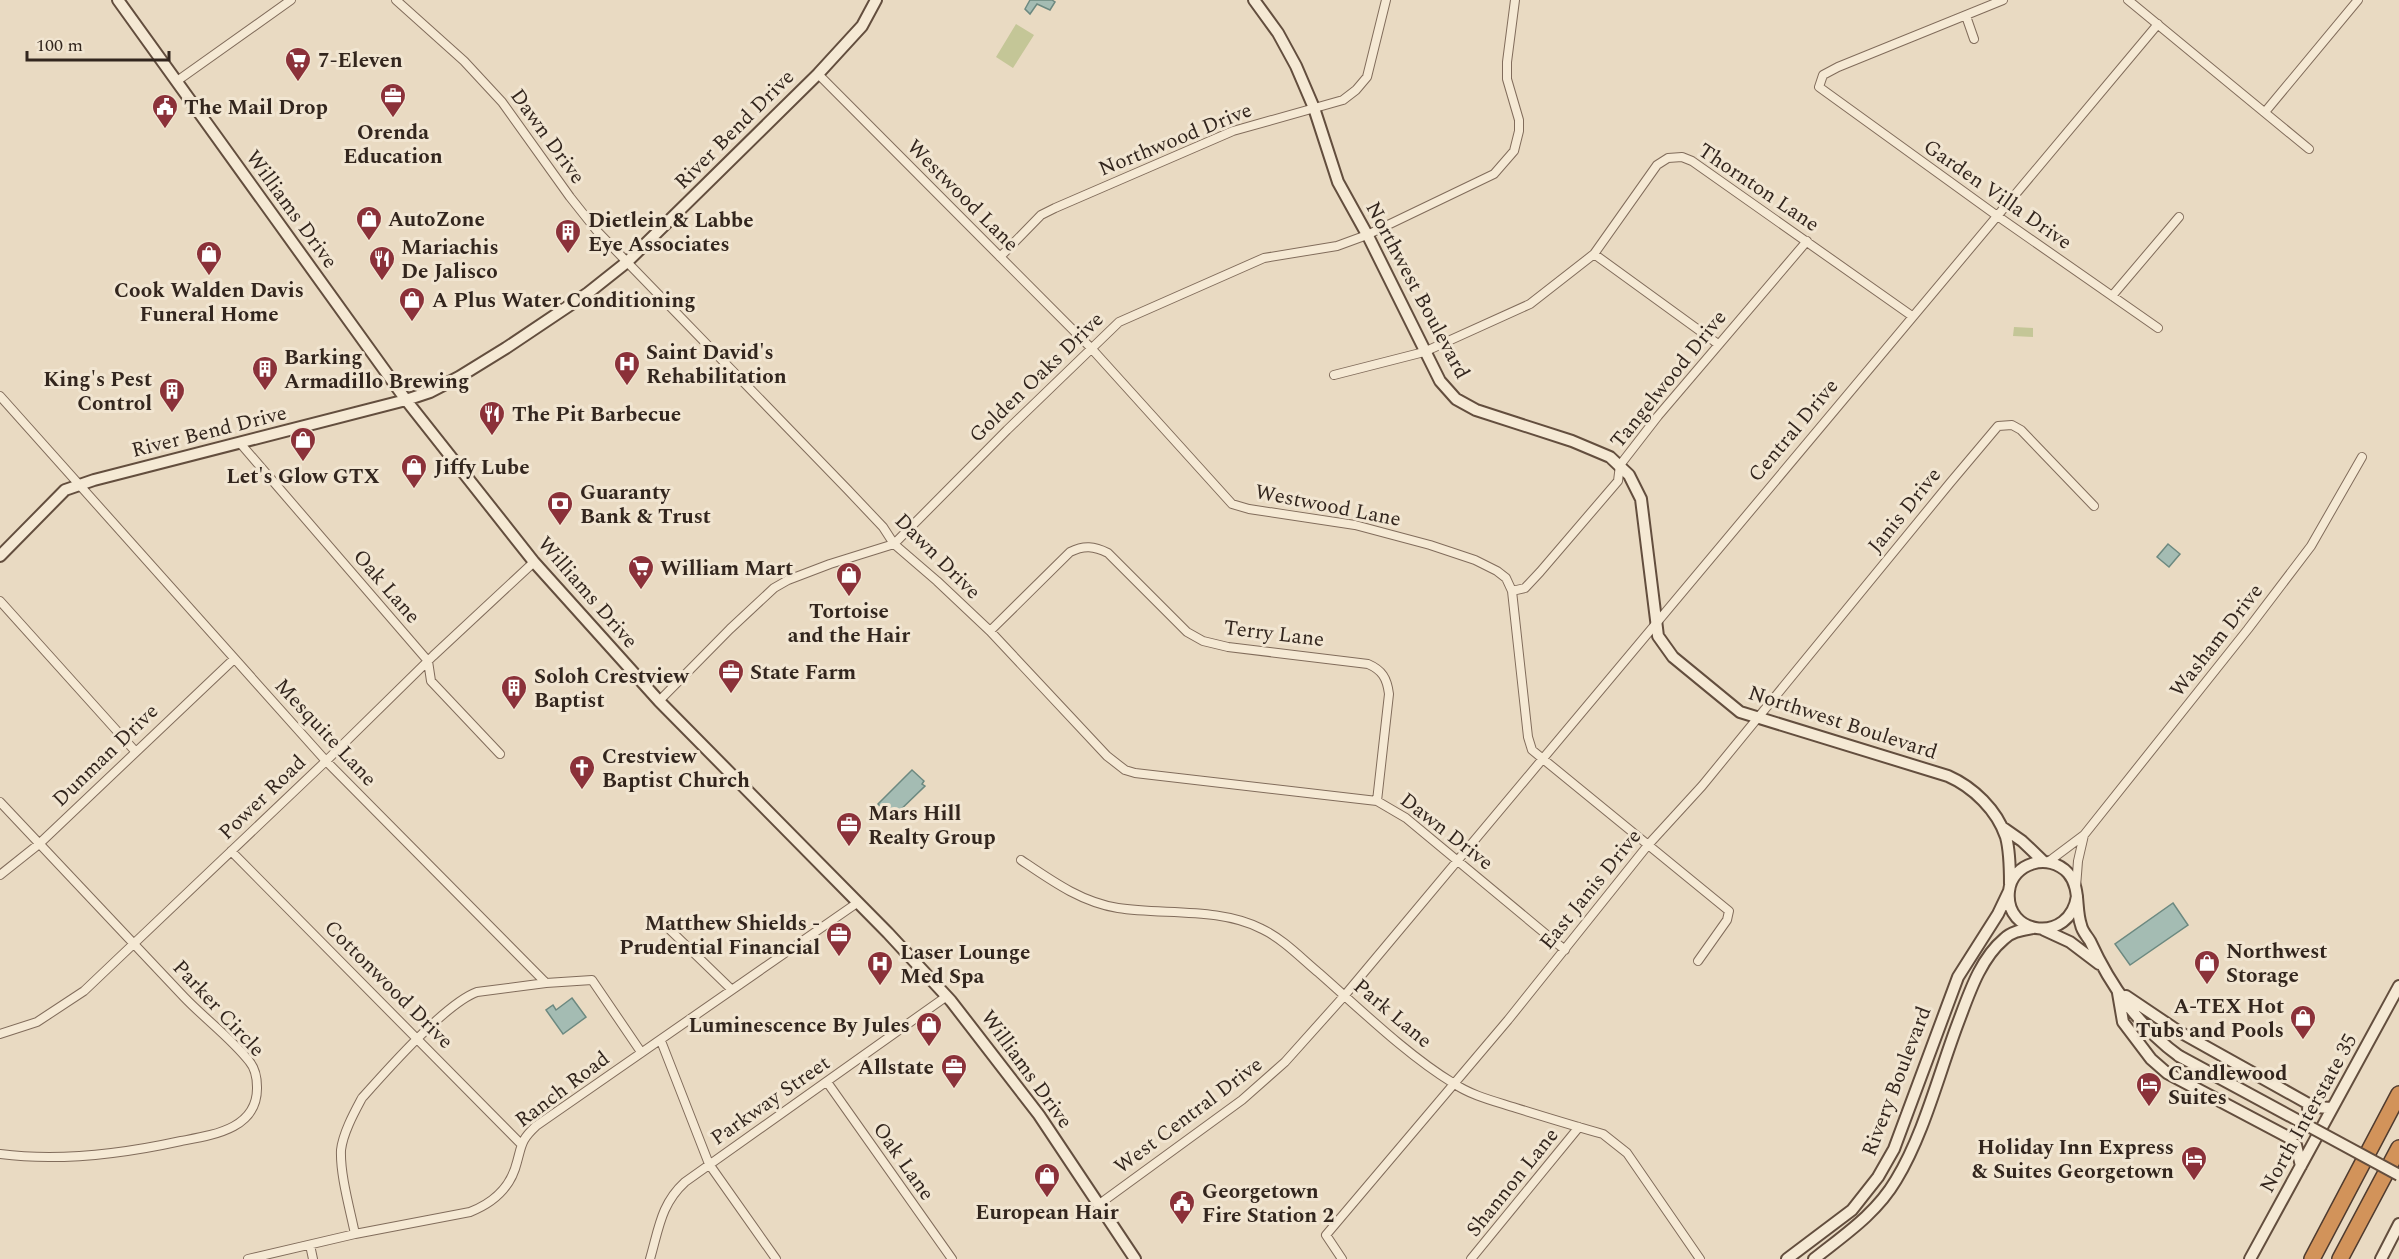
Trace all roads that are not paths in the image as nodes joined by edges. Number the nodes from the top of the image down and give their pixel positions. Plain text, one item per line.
1 (118, 0) edge
2 (291, 0) edge
3 (396, 0) edge
4 (876, 0) edge
5 (1254, 0) edge
6 (1386, 0) edge
7 (1515, 0) edge
8 (2003, 0) edge
9 (2128, 0) edge
10 (2358, 0) edge
11 (1965, 16) junction
12 (2158, 24) junction
13 (1974, 39) dead end
14 (818, 74) junction
15 (177, 81) junction
16 (1314, 108) junction
17 (2265, 112) junction
18 (2309, 149) dead end
19 (1996, 215) junction
20 (2179, 217) dead end
21 (1367, 235) junction
22 (1808, 241) junction
23 (1594, 254) junction
24 (1000, 257) junction
25 (627, 262) junction
26 (2112, 296) junction
27 (1912, 316) junction
28 (2157, 328) dead end
29 (1718, 344) junction
30 (1091, 348) junction
31 (1424, 352) junction
32 (1334, 375) dead end
33 (0, 396) edge
34 (406, 400) junction
35 (240, 443) junction
36 (2362, 457) dead end
37 (1620, 465) junction
38 (79, 484) junction
39 (2094, 506) dead end
40 (894, 544) junction
41 (0, 556) edge
42 (534, 562) junction
43 (1512, 591) junction
44 (0, 601) edge
45 (1655, 622) junction
46 (990, 631) junction
47 (234, 659) junction
48 (428, 661) junction
49 (659, 701) junction
50 (1758, 718) junction
51 (135, 751) junction
52 (500, 754) dead end
53 (1542, 758) junction
54 (326, 760) junction
55 (1377, 801) junction
56 (0, 802) edge
57 (2002, 826) junction
58 (2084, 835) junction
59 (39, 844) junction
60 (1648, 845) junction
61 (231, 851) junction
62 (1021, 860) dead end
63 (1457, 861) junction
64 (2045, 861) junction
65 (0, 875) edge
66 (2009, 888) junction
67 (2076, 892) junction
68 (857, 903) junction
69 (668, 927) dead end
70 (2038, 929) junction
71 (134, 943) junction
72 (1565, 950) junction
73 (1698, 961) dead end
74 (2101, 966) junction
75 (546, 983) junction
76 (2399, 986) edge
77 (732, 990) junction
78 (2118, 990) junction
79 (1345, 995) junction
80 (947, 996) junction
81 (1945, 1010) junction
82 (1961, 1015) junction
83 (0, 1034) edge
84 (418, 1040) junction
85 (661, 1041) junction
86 (641, 1052) junction
87 (827, 1082) junction
88 (1453, 1084) junction
89 (2399, 1094) edge
90 (2308, 1104) junction
91 (2332, 1108) junction
92 (1907, 1112) junction
93 (1923, 1118) junction
94 (1580, 1127) junction
95 (2288, 1137) junction
96 (520, 1143) junction
97 (2399, 1148) edge
98 (0, 1154) edge
99 (709, 1164) junction
100 (2301, 1166) junction
101 (2399, 1175) edge
102 (1098, 1205) junction
103 (1852, 1210) junction
104 (1865, 1219) junction
105 (2399, 1224) edge
106 (355, 1234) junction
107 (2396, 1234) edge
108 (310, 1245) junction
109 (248, 1259) edge
110 (313, 1259) edge
111 (650, 1259) edge
112 (776, 1259) edge
113 (952, 1259) edge
114 (1135, 1259) edge
115 (1342, 1259) edge
116 (1472, 1259) edge
117 (1700, 1259) edge
118 (1787, 1259) edge
119 (1814, 1259) edge
120 (2250, 1259) edge
121 (2312, 1259) edge
122 (2340, 1259) edge
123 (2381, 1259) edge

1 - 15 street, Williams Drive
2 - 15 street
3 - 25 street, Dawn Drive
4 - 14 street, River Bend Drive
5 - 16 street, Northwest Boulevard
6 - 16 street, Northwood Drive
7 - 21 street, Golden Oaks Drive
8 - 11 street
9 - 12 street
10 - 17 street
11 - 13 street
11 - 19 street, Garden Villa Drive
12 - 17 street
12 - 19 street, Central Drive
14 - 24 street, Westwood Lane
14 - 25 street, River Bend Drive
15 - 34 street, Williams Drive
16 - 21 street, Northwest Boulevard
16 - 24 street, Northwood Drive
17 - 18 street
19 - 26 street, Garden Villa Drive
19 - 27 street, Central Drive
20 - 26 street
21 - 30 street, Golden Oaks Drive
21 - 31 street, Northwest Boulevard
22 - 23 street, Thornton Lane
22 - 27 street, Thornton Lane
22 - 29 street, Tangelwood Drive
23 - 29 street
23 - 31 street, Thornton Lane
24 - 30 street, Westwood Lane
25 - 34 street, River Bend Drive
25 - 40 street, Dawn Drive
26 - 28 street, Garden Villa Drive
27 - 45 street, Central Drive
29 - 37 street, Tangelwood Drive
30 - 40 street, Golden Oaks Drive
30 - 43 street, Westwood Lane
31 - 32 street, Thornton Lane
31 - 37 street, Northwest Boulevard
33 - 38 street, Mesquite Lane
34 - 35 street, River Bend Drive
34 - 42 street, Williams Drive
35 - 38 street, River Bend Drive
35 - 48 street, Oak Lane
36 - 58 street, Washam Drive
37 - 43 street, Tangelwood Drive
37 - 45 street, Northwest Boulevard
38 - 41 street, River Bend Drive
38 - 47 street, Mesquite Lane
39 - 50 street, Janis Drive
40 - 46 street, Dawn Drive
40 - 49 street, Golden Oaks Drive
42 - 48 street, Power Road
42 - 49 street, Williams Drive
43 - 53 street
44 - 51 street
45 - 50 street, Northwest Boulevard
45 - 53 street, Central Drive
46 - 55 street, Dawn Drive
46 - 55 street, Terry Lane
47 - 51 street, Dunman Drive
47 - 54 street, Mesquite Lane
48 - 52 street, Oak Lane
48 - 54 street, Power Road
49 - 68 street, Williams Drive
50 - 57 street, Northwest Boulevard
50 - 60 street, East Janis Drive
51 - 59 street, Dunman Drive
53 - 60 street
53 - 63 street, Central Drive
54 - 61 street, Power Road
54 - 75 street, Mesquite Lane
55 - 63 street, Dawn Drive
56 - 59 street, Parker Circle
57 - 64 street, Northwest Boulevard
57 - 66 street, Northwest Boulevard
58 - 64 street, Washam Drive
58 - 67 street, Washam Drive
59 - 65 street, Dunman Drive
59 - 71 street, Parker Circle
60 - 72 street, East Janis Drive
60 - 73 street
61 - 71 street, Power Road
61 - 84 street, Cottonwood Drive
62 - 79 street, Park Lane
63 - 72 street, Dawn Drive
63 - 79 street, West Central Drive
64 - 66 street
64 - 67 street
66 - 70 street
66 - 81 street, Rivery Boulevard
67 - 70 street
67 - 74 street
68 - 77 street, Ranch Road
68 - 80 street, Williams Drive
69 - 77 street
70 - 74 street
70 - 82 street, Rivery Boulevard
71 - 83 street, Power Road
71 - 98 street, Parker Circle
72 - 88 street, East Janis Drive
74 - 78 street
75 - 84 street
75 - 86 street
76 - 91 street, North Interstate 35
77 - 85 street, Ranch Road
78 - 90 street
78 - 95 street
78 - 101 street, bridge
79 - 88 street, Park Lane
79 - 102 street, West Central Drive
80 - 87 street, Parkway Street
80 - 102 street, Williams Drive
81 - 82 street
81 - 92 street, Rivery Boulevard
82 - 93 street, Rivery Boulevard
84 - 96 street, Cottonwood Drive
84 - 106 street
85 - 86 street, Ranch Road
85 - 99 street
86 - 96 street, Ranch Road
87 - 99 street, Parkway Street
87 - 113 street, Oak Lane
88 - 94 street, Park Lane
88 - 115 street, East Janis Drive
89 - 121 highway
90 - 91 street
90 - 95 street
91 - 100 street, North Interstate 35
92 - 93 street
92 - 103 street, Rivery Boulevard
93 - 104 street, Rivery Boulevard
94 - 116 street, Shannon Lane
94 - 117 street, Park Lane
95 - 100 street
96 - 106 street, Ranch Road
97 - 122 highway
99 - 111 street, Parkway Street
99 - 112 street
100 - 120 street, North Interstate 35
102 - 114 street, Williams Drive
103 - 104 street
103 - 118 street, Rivery Boulevard
104 - 119 street, Rivery Boulevard
105 - 107 street
106 - 108 street, Ranch Road
107 - 123 street
108 - 109 street, Ranch Road
108 - 110 street

